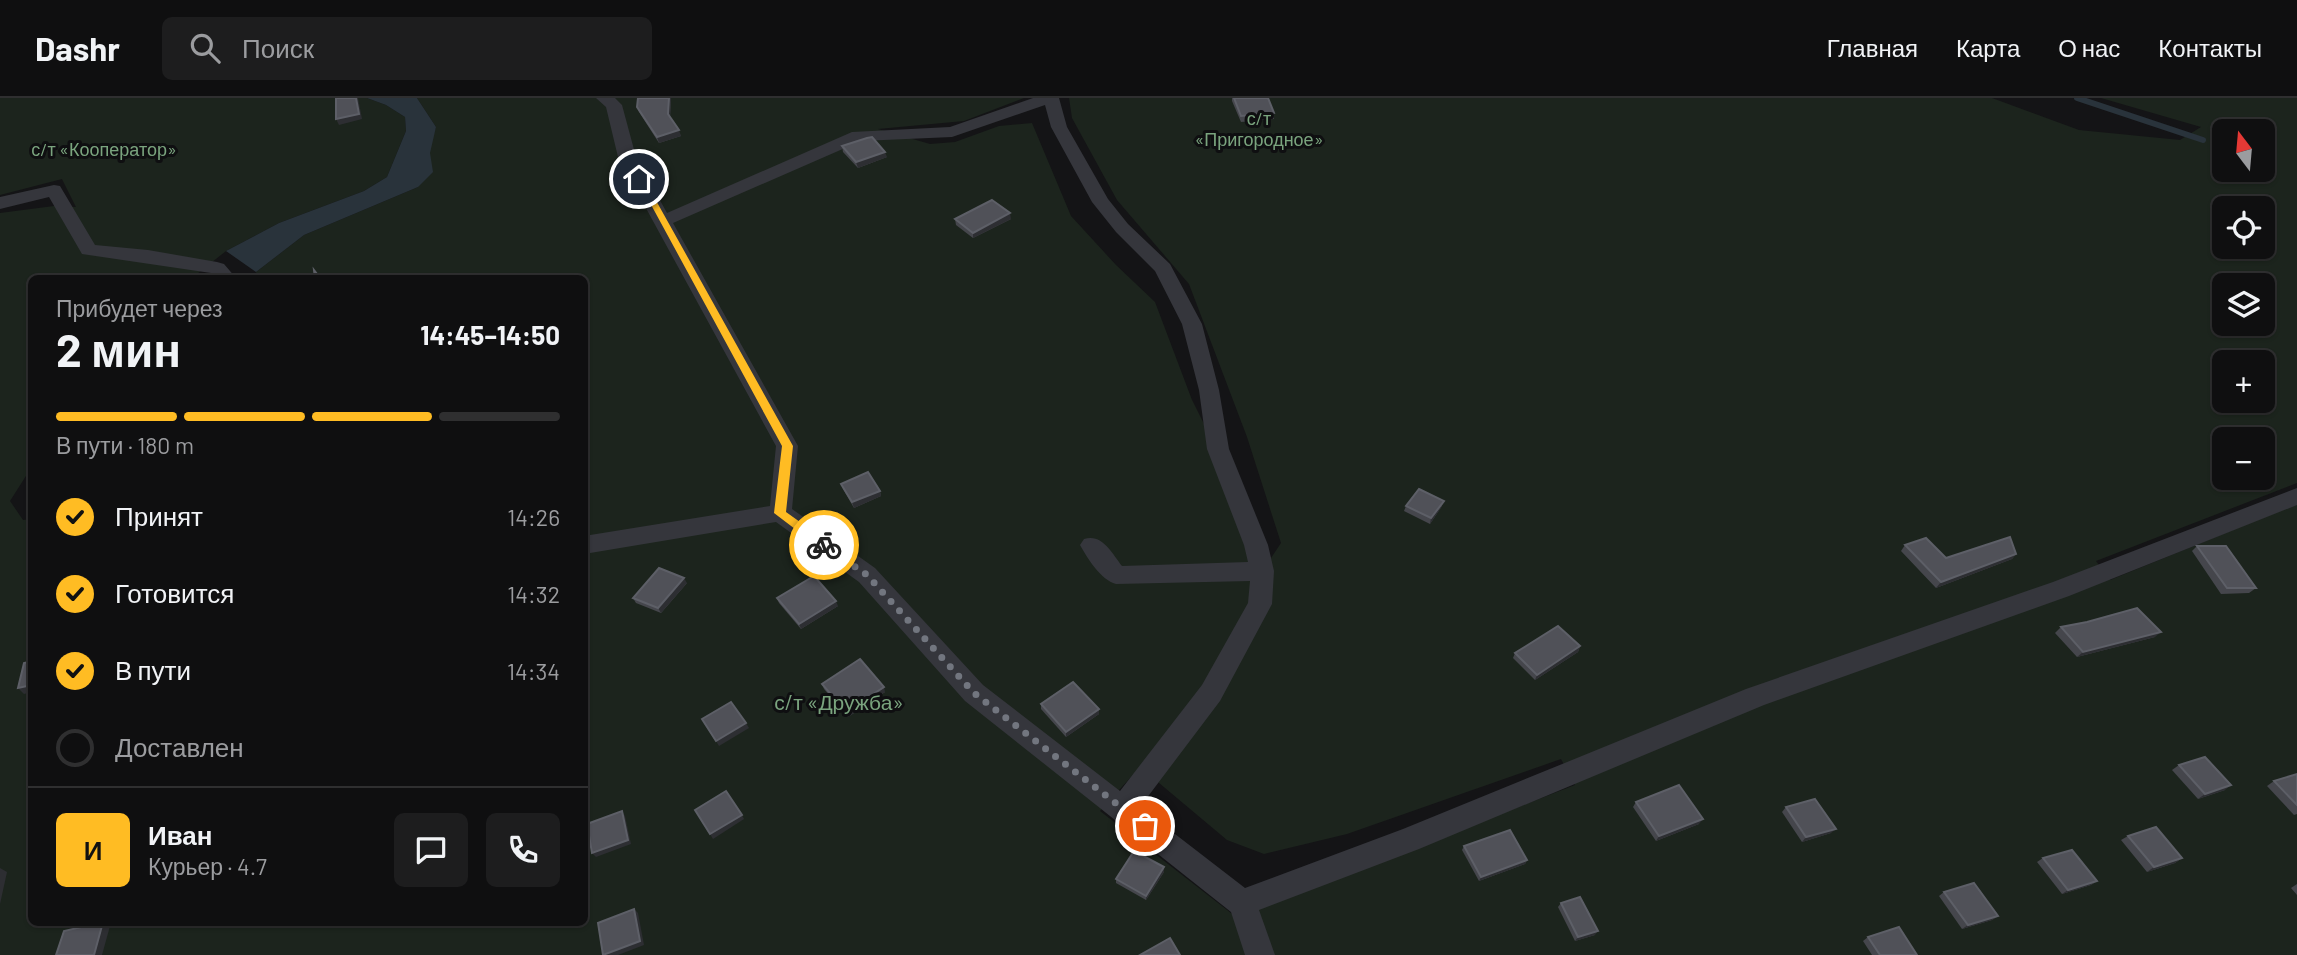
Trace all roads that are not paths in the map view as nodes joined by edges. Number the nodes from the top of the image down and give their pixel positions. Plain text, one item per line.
1 (604, 98) edge
2 (1050, 98) edge
3 (0, 203) edge
4 (663, 221) junction
5 (223, 275) edge
6 (2297, 496) edge
7 (780, 513) junction
8 (588, 544) edge
9 (1092, 545) dead end
10 (1262, 571) junction
11 (1123, 809) junction
12 (1242, 903) junction
13 (1261, 955) edge

1 - 4 street
2 - 4 street
2 - 10 street
3 - 5 street
4 - 7 street
6 - 12 street
7 - 8 street
7 - 11 street
9 - 10 street
10 - 11 street
11 - 12 street
12 - 13 street

